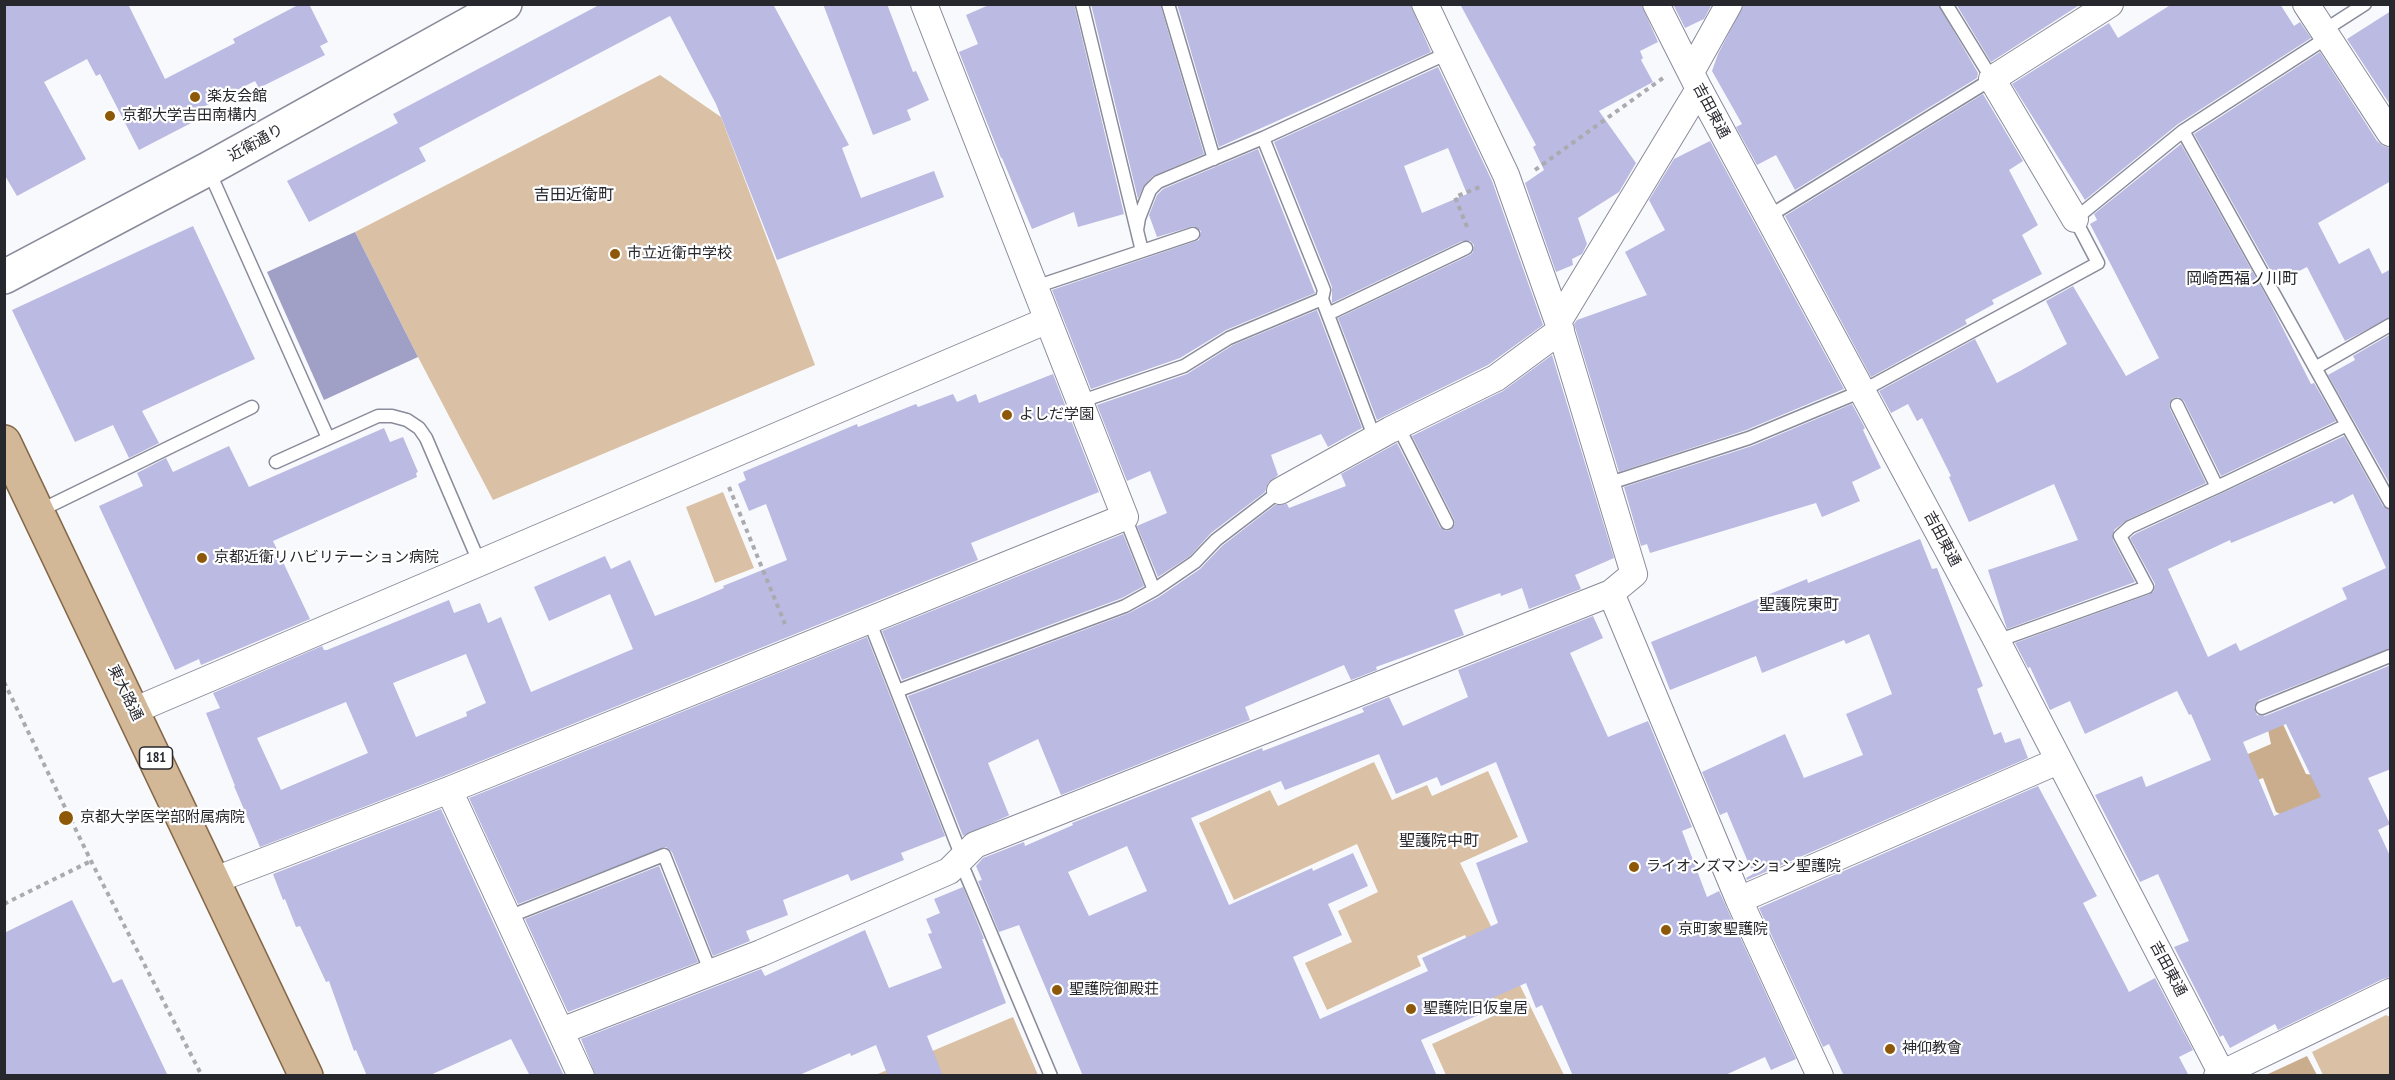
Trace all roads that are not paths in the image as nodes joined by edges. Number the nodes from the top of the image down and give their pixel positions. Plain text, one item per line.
1 (505, 4) edge
2 (924, 4) edge
3 (1082, 4) edge
4 (1168, 4) edge
5 (1425, 4) edge
6 (1656, 4) edge
7 (1729, 4) edge
8 (1946, 4) edge
9 (2110, 4) edge
10 (2306, 4) edge
11 (2365, 4) edge
12 (2325, 34) junction
13 (1448, 53) junction
14 (1692, 74) junction
15 (1992, 79) junction
16 (2183, 131) junction
17 (2391, 133) edge
18 (1263, 138) junction
19 (1214, 159) junction
20 (208, 169) junction
21 (1769, 216) junction
22 (2075, 219) junction
23 (1137, 230) junction
24 (1192, 234) dead end
25 (1466, 248) road end
26 (1142, 251) junction
27 (4, 277) edge
28 (1035, 287) junction
29 (1322, 299) junction
30 (1328, 314) junction
31 (1048, 320) junction
32 (2391, 325) edge
33 (1559, 326) junction
34 (2315, 368) junction
35 (1862, 391) junction
36 (1079, 402) junction
37 (2177, 405) dead end
38 (252, 407) dead end
39 (2347, 425) junction
40 (1398, 426) junction
41 (328, 438) junction
42 (1375, 439) junction
43 (4, 442) edge
44 (276, 462) dead end
45 (1607, 484) junction
46 (2217, 487) junction
47 (1280, 491) joint
48 (2389, 495) edge
49 (38, 512) junction
50 (1125, 517) junction
51 (1447, 523) dead end
52 (480, 564) junction
53 (1154, 590) junction
54 (1611, 593) junction
55 (869, 620) junction
56 (1997, 640) junction
57 (2391, 656) edge
58 (897, 691) junction
59 (2262, 708) dead end
60 (133, 711) junction
61 (2058, 761) junction
62 (449, 790) junction
63 (962, 859) junction
64 (215, 880) junction
65 (1739, 900) junction
66 (508, 917) junction
67 (711, 972) junction
68 (2391, 992) edge
69 (561, 1031) junction
70 (2221, 1075) edge
71 (306, 1076) edge
72 (581, 1076) edge
73 (1050, 1076) edge
74 (1820, 1076) edge

1 - 20 street, 近衛通り
2 - 28 street
3 - 23 lane
4 - 19 lane
5 - 13 street
6 - 14 street, 吉田東通
7 - 14 street
8 - 15 lane
9 - 15 street
10 - 12 street
11 - 12 lane
12 - 16 lane
12 - 17 street
13 - 18 lane
13 - 33 street
14 - 21 street, 吉田東通
14 - 33 street
15 - 21 lane
15 - 22 street
16 - 22 lane
16 - 34 lane
18 - 19 lane
18 - 29 lane
19 - 23 lane
20 - 27 street, 近衛通り
20 - 41 lane
21 - 35 street, 吉田東通
22 - 35 lane
23 - 26 lane
24 - 26 lane
25 - 30 lane
26 - 28 lane
28 - 31 street
29 - 30 lane
29 - 36 lane
30 - 42 lane
31 - 36 street
31 - 52 street
32 - 34 lane
33 - 40 street
33 - 45 street
34 - 39 lane
35 - 45 lane
35 - 56 street, 吉田東通
36 - 50 street
37 - 46 lane
38 - 49 lane
39 - 46 lane
39 - 48 lane
40 - 42 street
40 - 51 lane
41 - 44 lane
41 - 52 lane
42 - 47 street
43 - 49 main road, 東大路通 / 181
45 - 54 street
46 - 56 lane
47 - 53 lane
49 - 60 main road, 東大路通 / 181
50 - 53 lane
50 - 55 street
52 - 60 street
53 - 58 lane
54 - 63 street
54 - 65 street
55 - 58 lane
55 - 62 street
56 - 61 street, 吉田東通
57 - 59 lane
58 - 63 lane
60 - 64 main road, 東大路通 / 181
61 - 65 street
61 - 70 street, 吉田東通
62 - 64 street
62 - 66 street
63 - 67 street
63 - 73 lane
64 - 71 main road, 東大路通 / 181
65 - 74 street
66 - 67 lane
66 - 69 street
67 - 69 street
68 - 70 street
69 - 72 street

